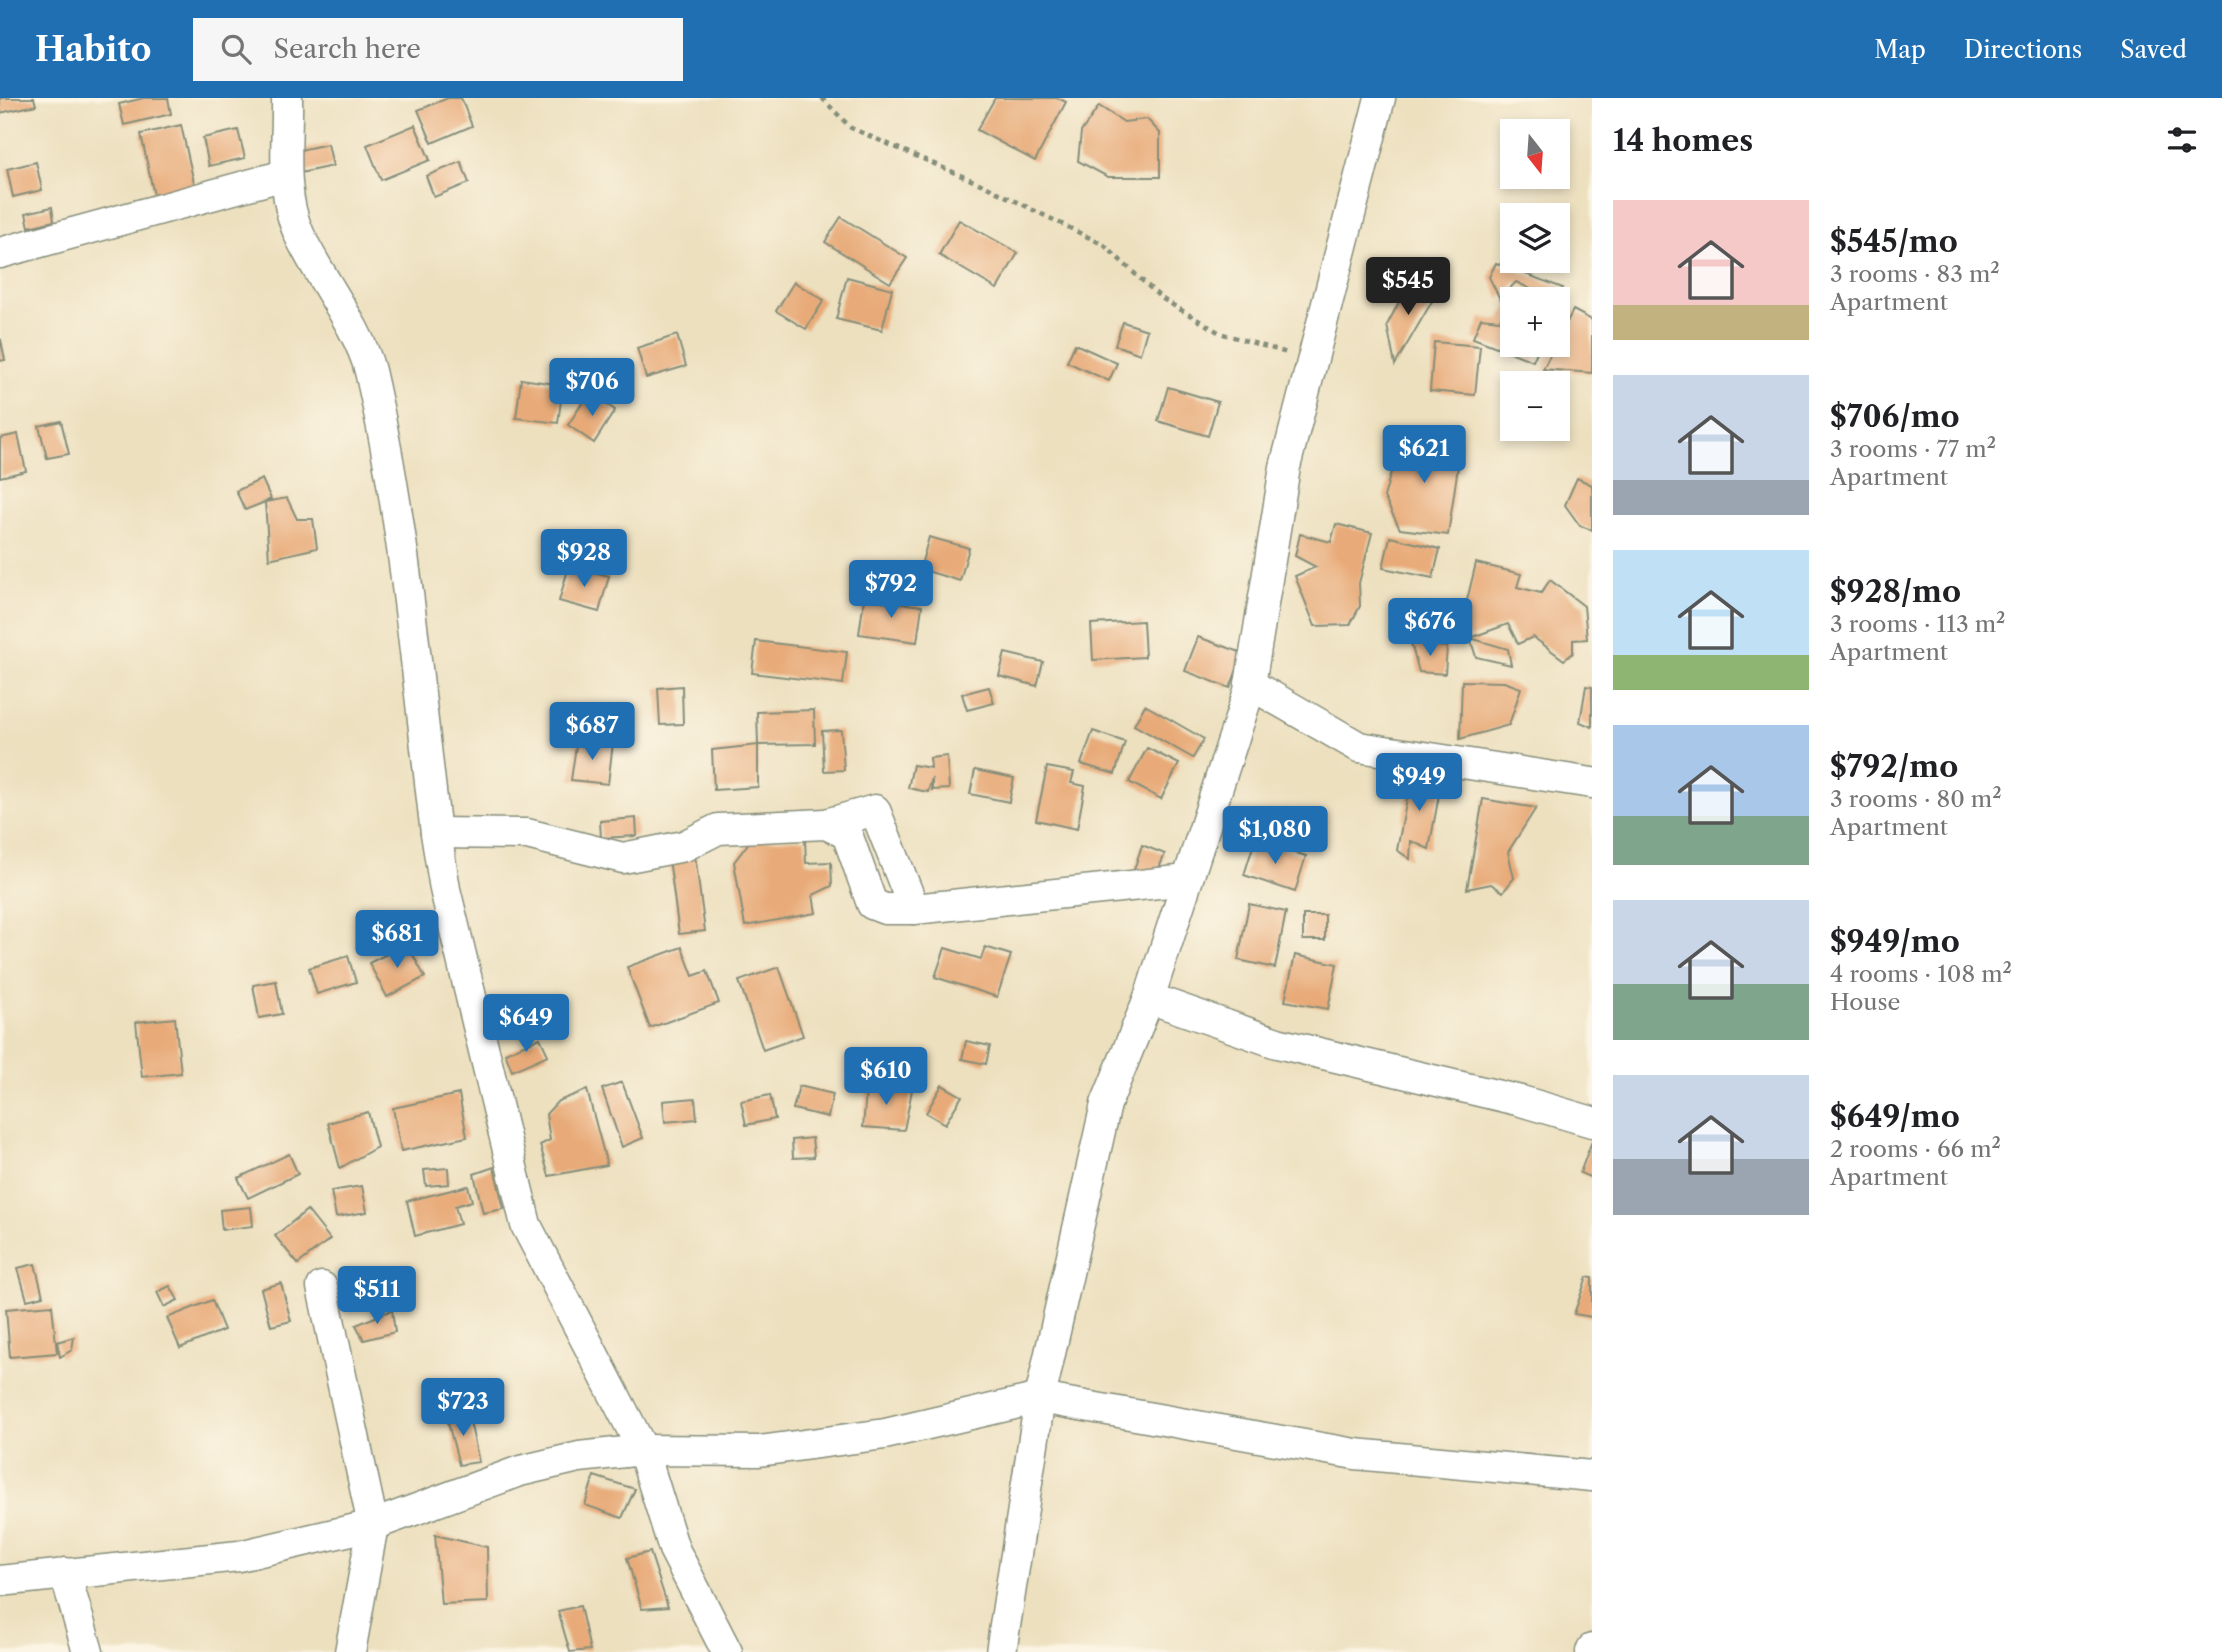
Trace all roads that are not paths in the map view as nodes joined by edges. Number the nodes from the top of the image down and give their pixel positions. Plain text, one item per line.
1 (287, 98) edge
2 (1380, 98) edge
3 (285, 175) junction
4 (0, 253) edge
5 (1250, 684) junction
6 (1592, 783) edge
7 (436, 833) junction
8 (1187, 880) junction
9 (1149, 998) junction
10 (1592, 1122) edge
11 (321, 1287) dead end
12 (1040, 1398) junction
13 (643, 1450) junction
14 (1592, 1476) edge
15 (373, 1525) junction
16 (65, 1573) junction
17 (0, 1581) edge
18 (88, 1652) edge
19 (350, 1652) edge
20 (727, 1652) edge
21 (1001, 1652) edge

1 - 3 street
2 - 5 street
3 - 4 street
3 - 7 street
5 - 6 street
5 - 8 street
7 - 8 street
7 - 13 street
8 - 9 street
9 - 10 street
9 - 12 street
11 - 15 street
12 - 13 street
12 - 14 street
12 - 21 street
13 - 15 street
13 - 20 street
15 - 16 street
15 - 19 street
16 - 17 street
16 - 18 street

